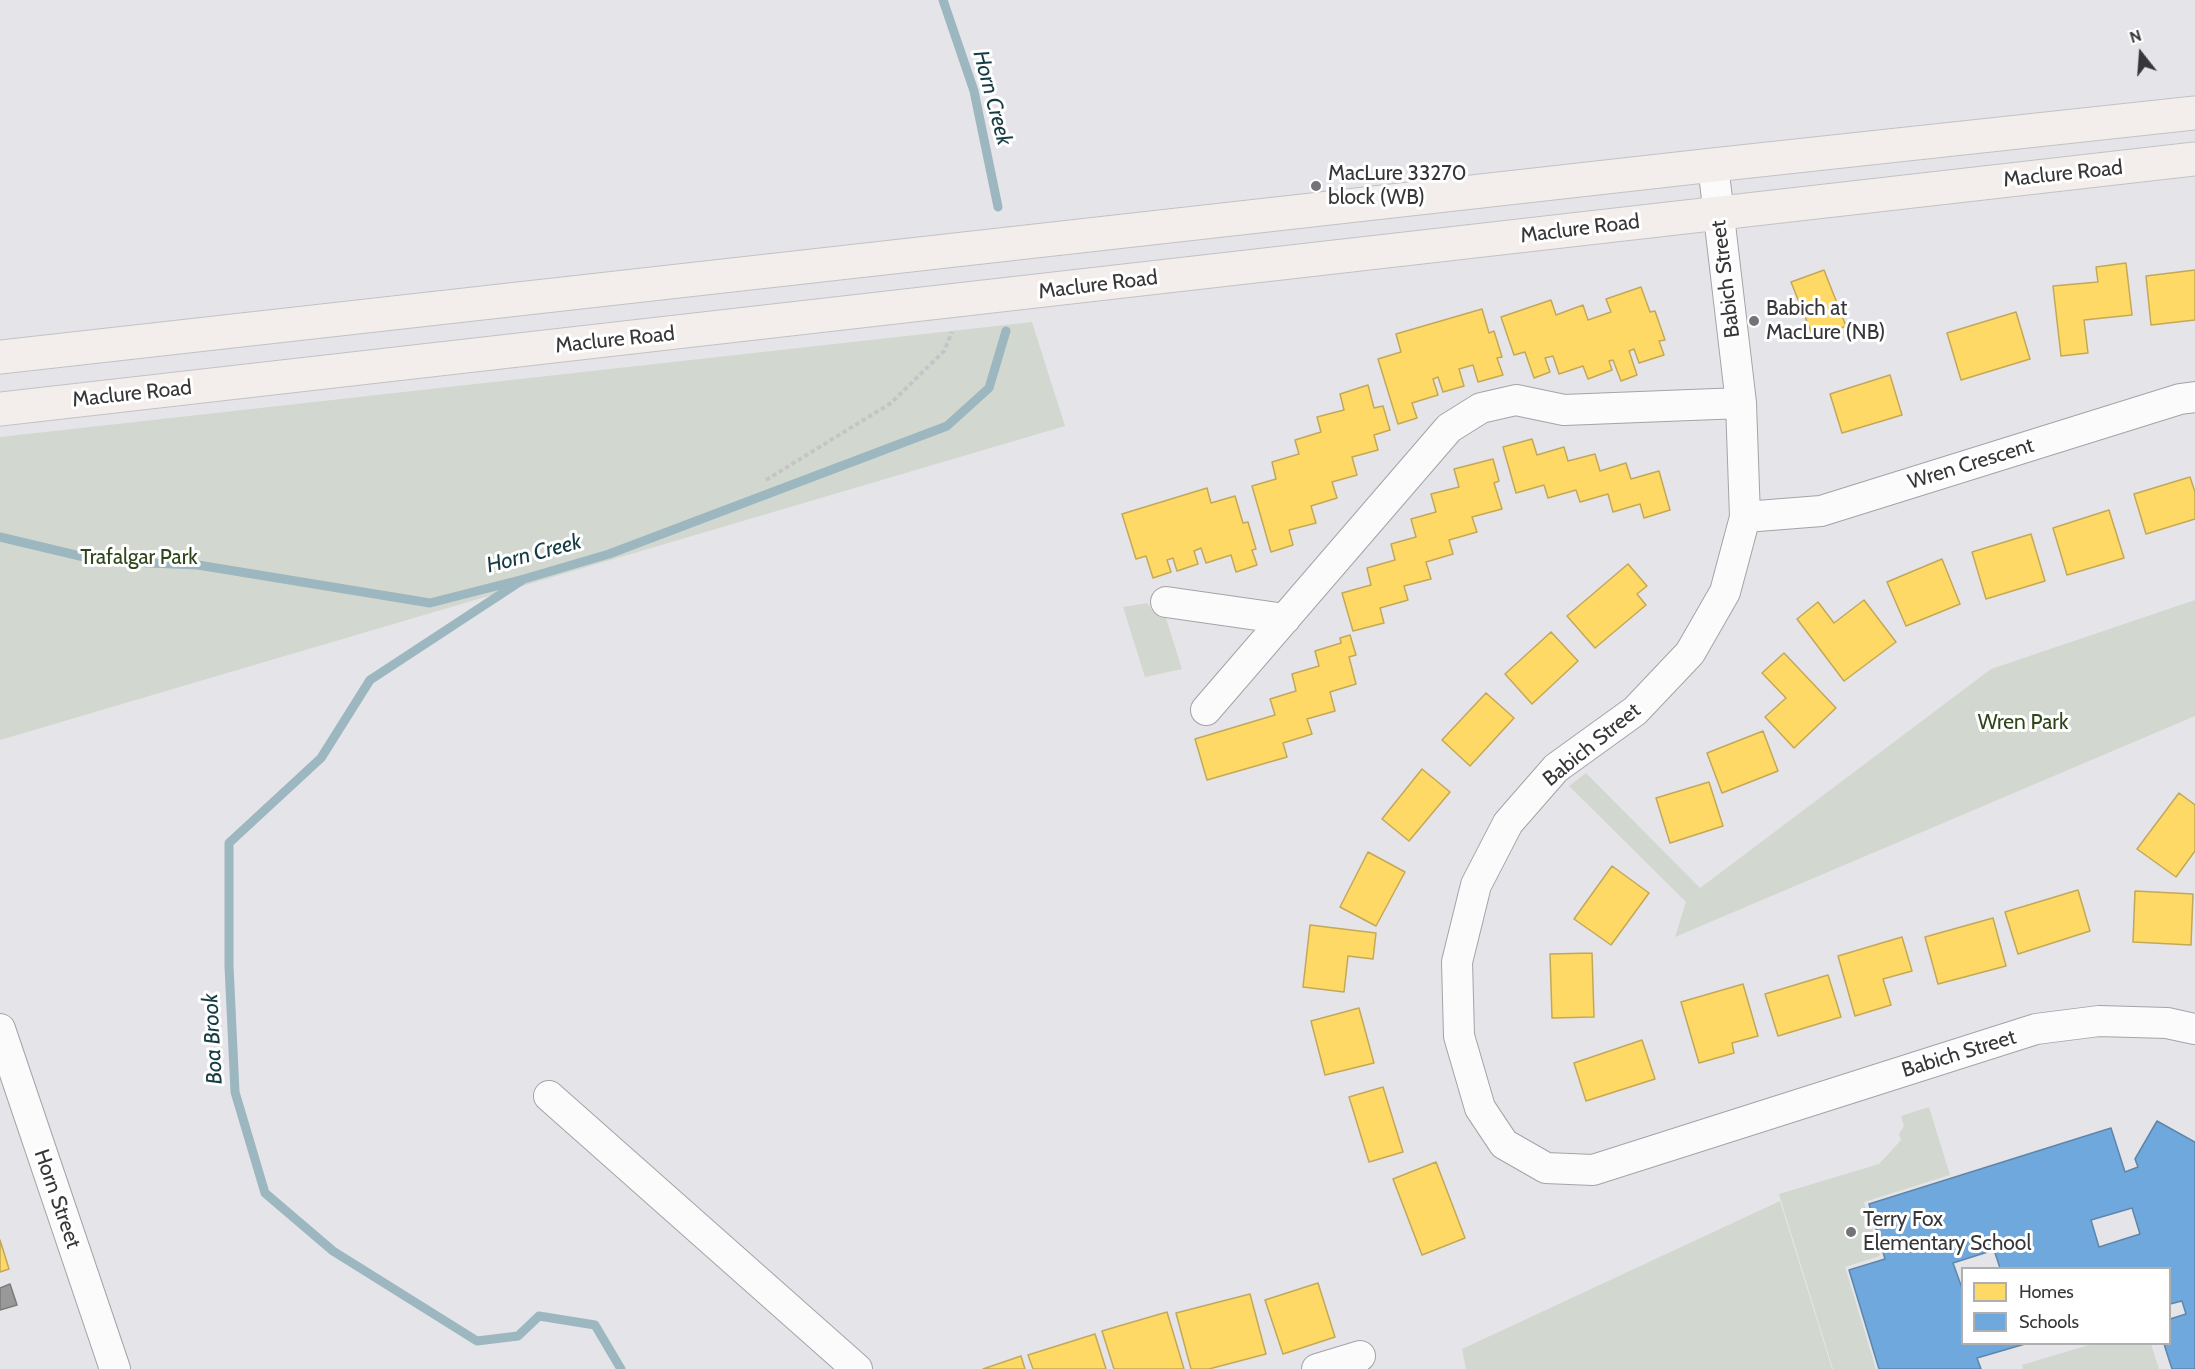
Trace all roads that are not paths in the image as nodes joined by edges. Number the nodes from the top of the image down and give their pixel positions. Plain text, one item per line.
1 (2195, 113) edge
2 (2195, 159) edge
3 (1713, 165) junction
4 (1718, 212) junction
5 (0, 357) edge
6 (2195, 397) edge
7 (1741, 404) junction
8 (0, 409) edge
9 (1745, 517) junction
10 (1167, 602) dead end
11 (1285, 619) junction
12 (1206, 710) dead end
13 (0, 1029) edge
14 (2195, 1029) edge
15 (549, 1096) dead end
16 (1360, 1356) dead end
17 (115, 1369) edge
18 (857, 1369) edge
19 (1317, 1369) edge

1 - 3 main road
2 - 4 main road, Maclure Road
3 - 4 street, Babich Street
3 - 5 main road
4 - 7 street, Babich Street
4 - 8 main road, Maclure Road
6 - 9 street, Wren Crescent
7 - 9 street, Babich Street
7 - 11 street
9 - 14 street, Babich Street
10 - 11 street
11 - 12 street
13 - 17 street, Horn Street
15 - 18 street
16 - 19 street

